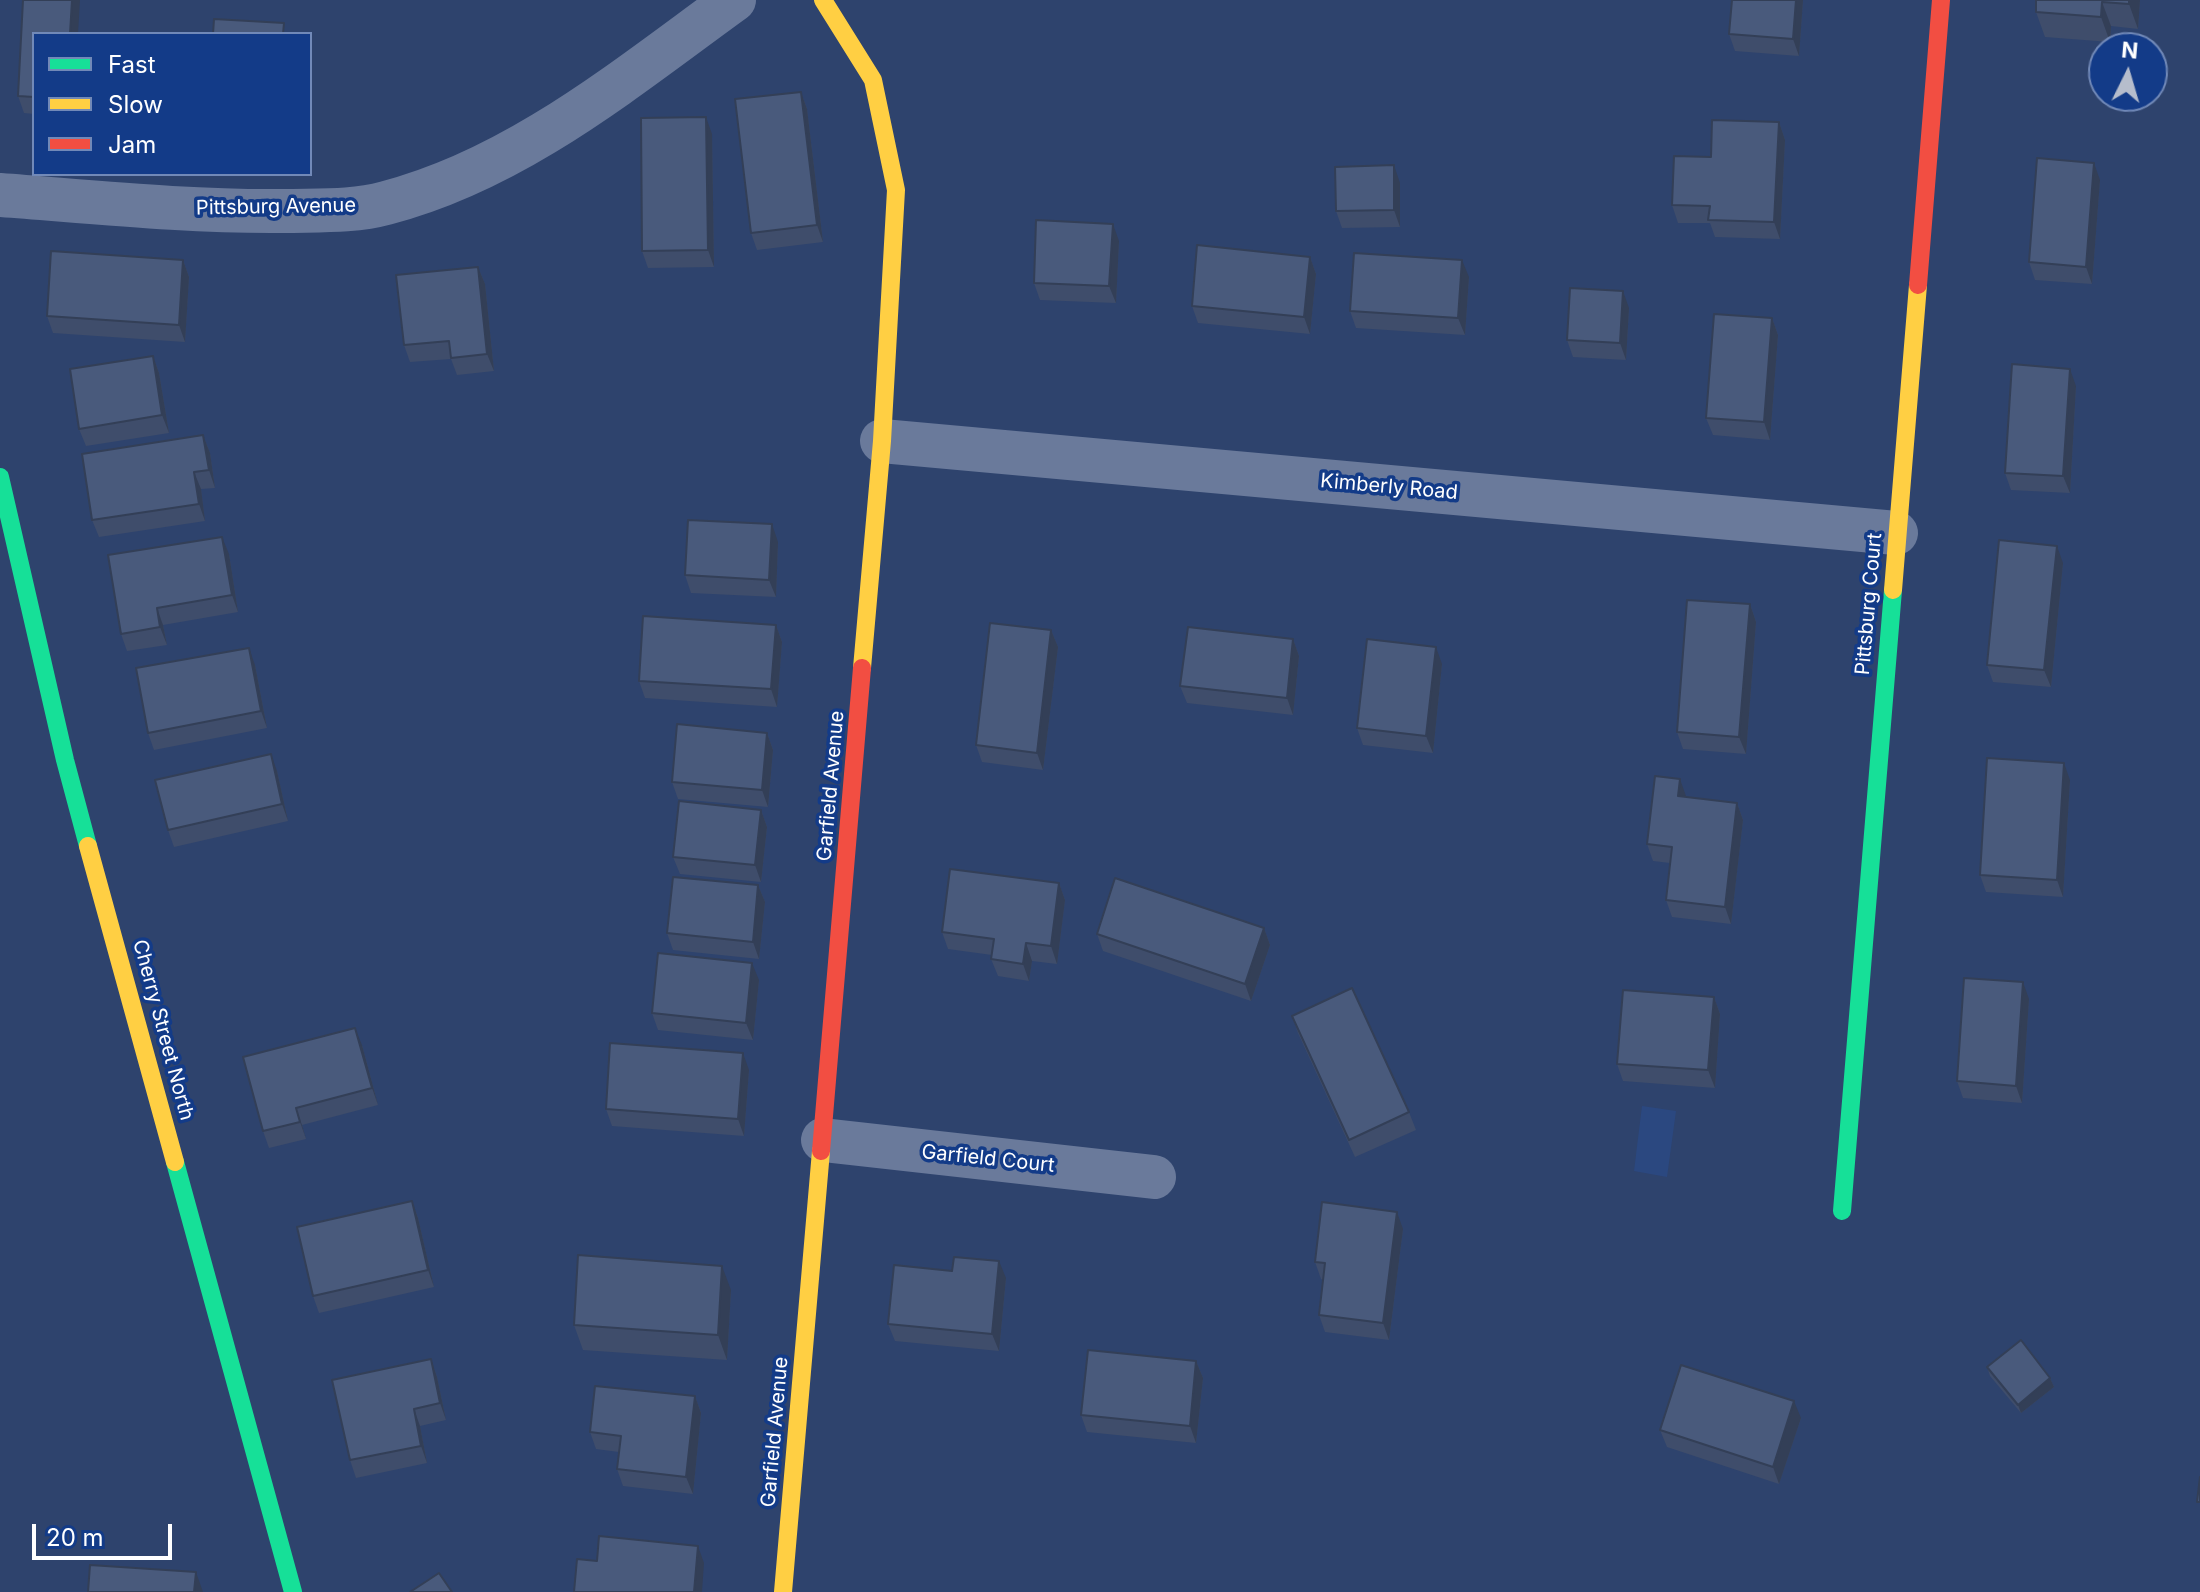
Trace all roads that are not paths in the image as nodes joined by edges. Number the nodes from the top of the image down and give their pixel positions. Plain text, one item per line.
1 (734, 0) edge
2 (823, 0) edge
3 (1941, 0) edge
4 (0, 195) edge
5 (882, 441) junction
6 (0, 477) edge
7 (1896, 533) junction
8 (823, 1140) junction
9 (1154, 1177) dead end
10 (1842, 1211) dead end
11 (293, 1592) edge
12 (783, 1592) edge

1 - 4 street, Pittsburg Avenue
2 - 5 street, Garfield Avenue
3 - 7 street, Pittsburg Court
5 - 7 street, Kimberly Road
5 - 8 street, Garfield Avenue
6 - 11 street, Cherry Street North
7 - 10 street, Pittsburg Court
8 - 9 street, Garfield Court
8 - 12 street, Garfield Avenue

